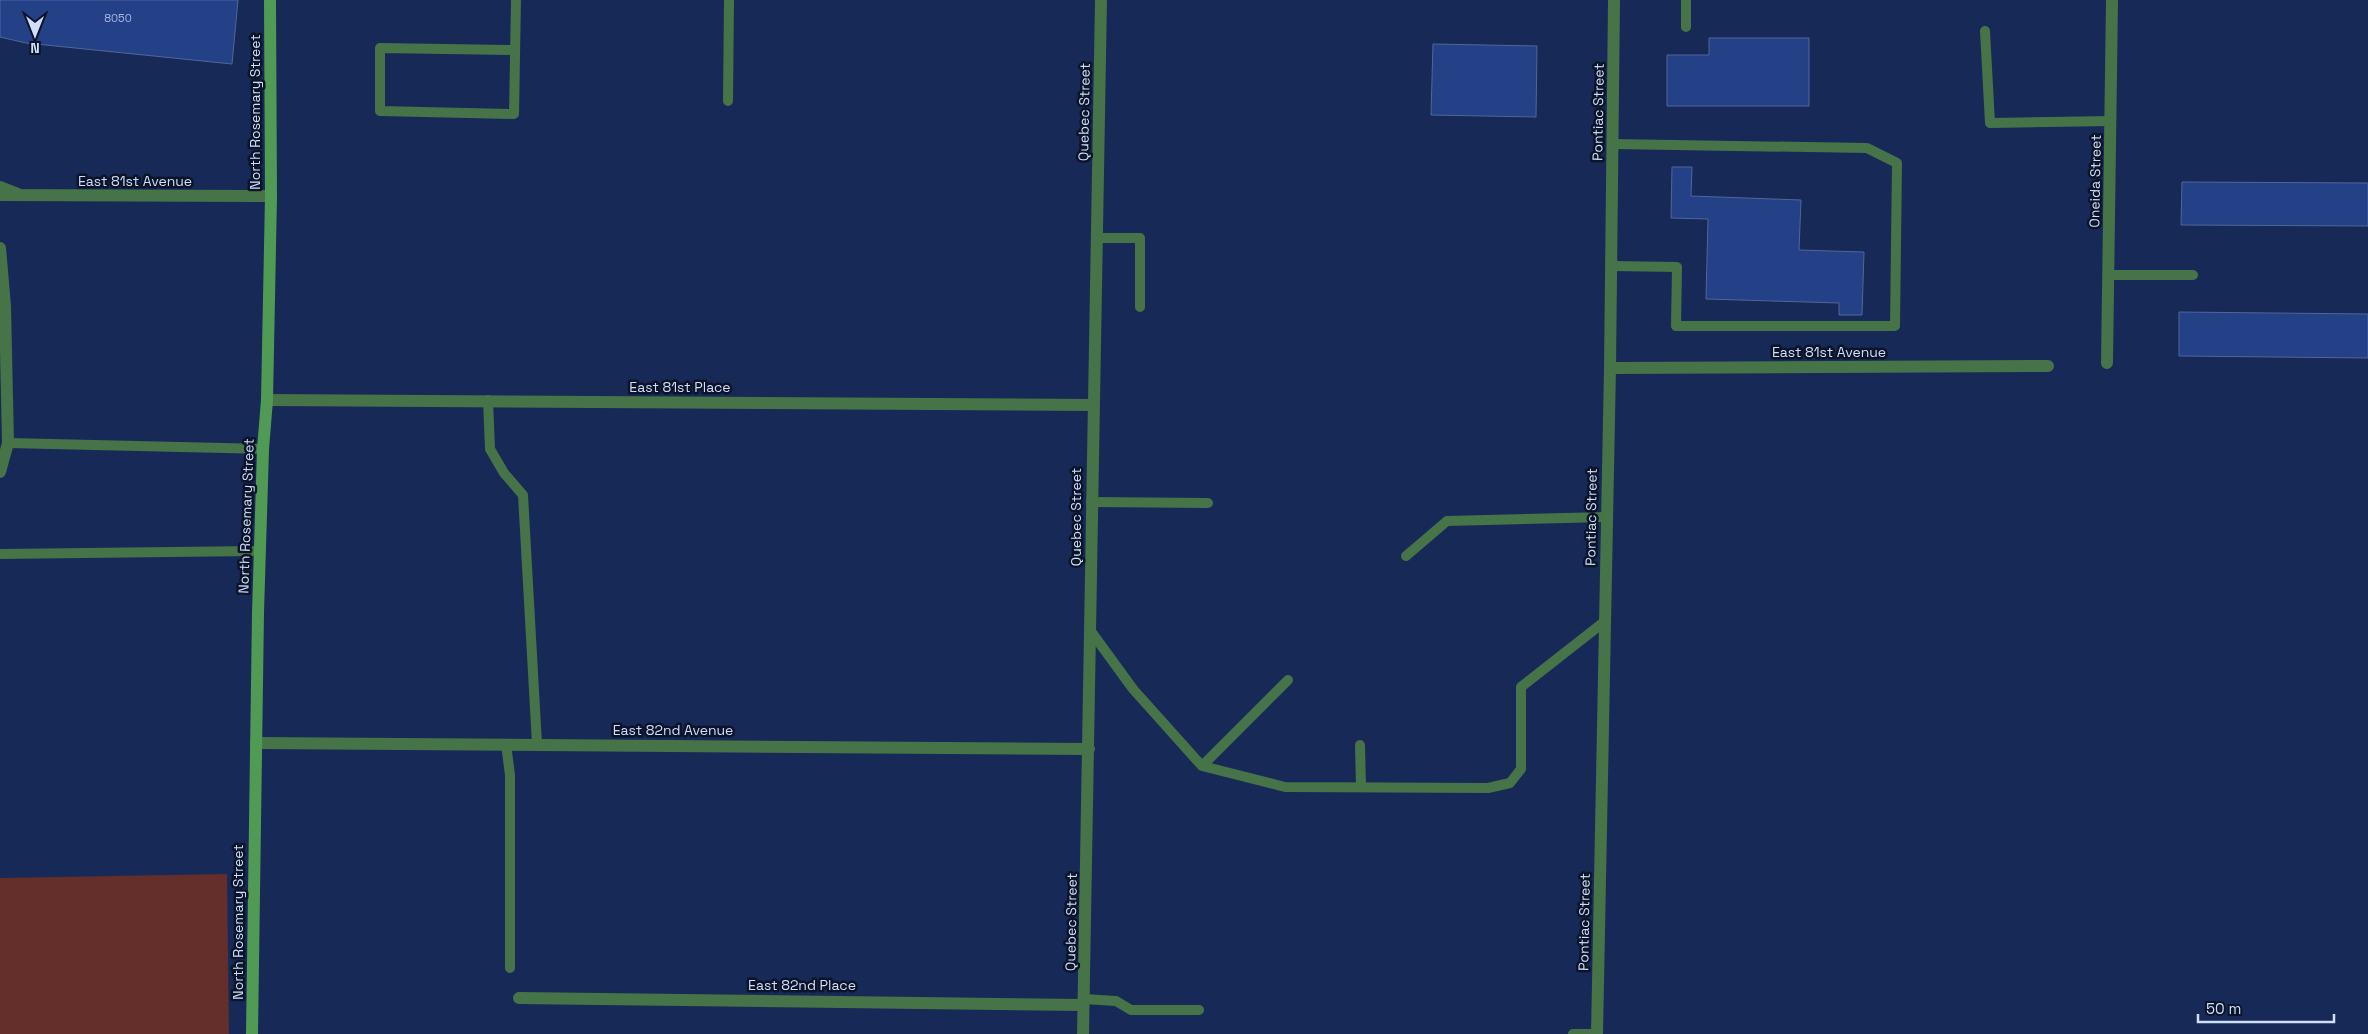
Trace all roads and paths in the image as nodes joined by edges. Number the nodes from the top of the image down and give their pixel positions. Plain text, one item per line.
1 (270, 0) edge
2 (516, 0) edge
3 (729, 0) edge
4 (1100, 0) edge
5 (1614, 0) edge
6 (1686, 0) edge
7 (2112, 0) edge
8 (1686, 27) dead end
9 (1985, 31) dead end
10 (515, 50) junction
11 (728, 101) dead end
12 (2111, 121) junction
13 (1613, 144) junction
14 (0, 186) edge
15 (0, 195) edge
16 (24, 195) junction
17 (271, 196) junction
18 (1097, 238) junction
19 (0, 248) edge
20 (1612, 266) junction
21 (2109, 275) junction
22 (2193, 275) dead end
23 (2, 306) edge
24 (1140, 307) dead end
25 (2107, 363) dead end
26 (2048, 366) dead end
27 (1610, 368) junction
28 (267, 400) junction
29 (488, 400) junction
30 (1092, 405) junction
31 (8, 443) junction
32 (263, 449) junction
33 (0, 472) edge
34 (1091, 502) junction
35 (1208, 503) dead end
36 (1606, 517) junction
37 (259, 551) junction
38 (0, 554) edge
39 (1406, 556) dead end
40 (1604, 622) junction
41 (1090, 630) junction
42 (1288, 680) dead end
43 (256, 743) junction
44 (506, 744) junction
45 (536, 744) junction
46 (1360, 745) dead end
47 (1089, 749) junction
48 (1202, 766) junction
49 (1361, 787) junction
50 (510, 968) dead end
51 (519, 998) dead end
52 (1084, 1002) junction
53 (1199, 1010) dead end
54 (252, 1034) edge
55 (1083, 1034) edge
56 (1573, 1034) edge
57 (1597, 1034) edge

1 - 17 main road, North Rosemary Street
2 - 10 lane
3 - 11 lane
4 - 18 street, Quebec Street
5 - 13 street, Pontiac Street
6 - 8 lane
7 - 12 street, Oneida Street
9 - 12 lane
10 - 10 lane
12 - 21 street, Oneida Street
13 - 20 street, Pontiac Street
13 - 20 lane
14 - 16 lane
15 - 16 street, East 81st Avenue
16 - 17 street, East 81st Avenue
17 - 28 main road, North Rosemary Street
18 - 24 lane
18 - 30 street, Quebec Street
19 - 23 street
20 - 27 street, Pontiac Street
21 - 22 lane
21 - 25 street, Oneida Street
23 - 31 street
26 - 27 street, East 81st Avenue
27 - 36 street, Pontiac Street
28 - 29 street, East 81st Place
28 - 32 main road, North Rosemary Street
29 - 30 street, East 81st Place
29 - 45 lane
30 - 34 street, Quebec Street
31 - 32 lane
31 - 33 street
32 - 37 main road, North Rosemary Street
34 - 35 lane
34 - 41 street, Quebec Street
36 - 39 lane
36 - 40 street, Pontiac Street
37 - 38 lane
37 - 43 main road, North Rosemary Street
40 - 49 lane
40 - 57 street, Pontiac Street
41 - 47 street, Quebec Street
41 - 48 lane
42 - 48 lane
43 - 44 street, East 82nd Avenue
43 - 54 main road, North Rosemary Street
44 - 45 street, East 82nd Avenue
44 - 50 lane
45 - 47 street, East 82nd Avenue
46 - 49 lane
47 - 52 street, Quebec Street
48 - 49 lane
51 - 52 street, East 82nd Place
52 - 53 lane
52 - 55 street, Quebec Street
56 - 57 lane

